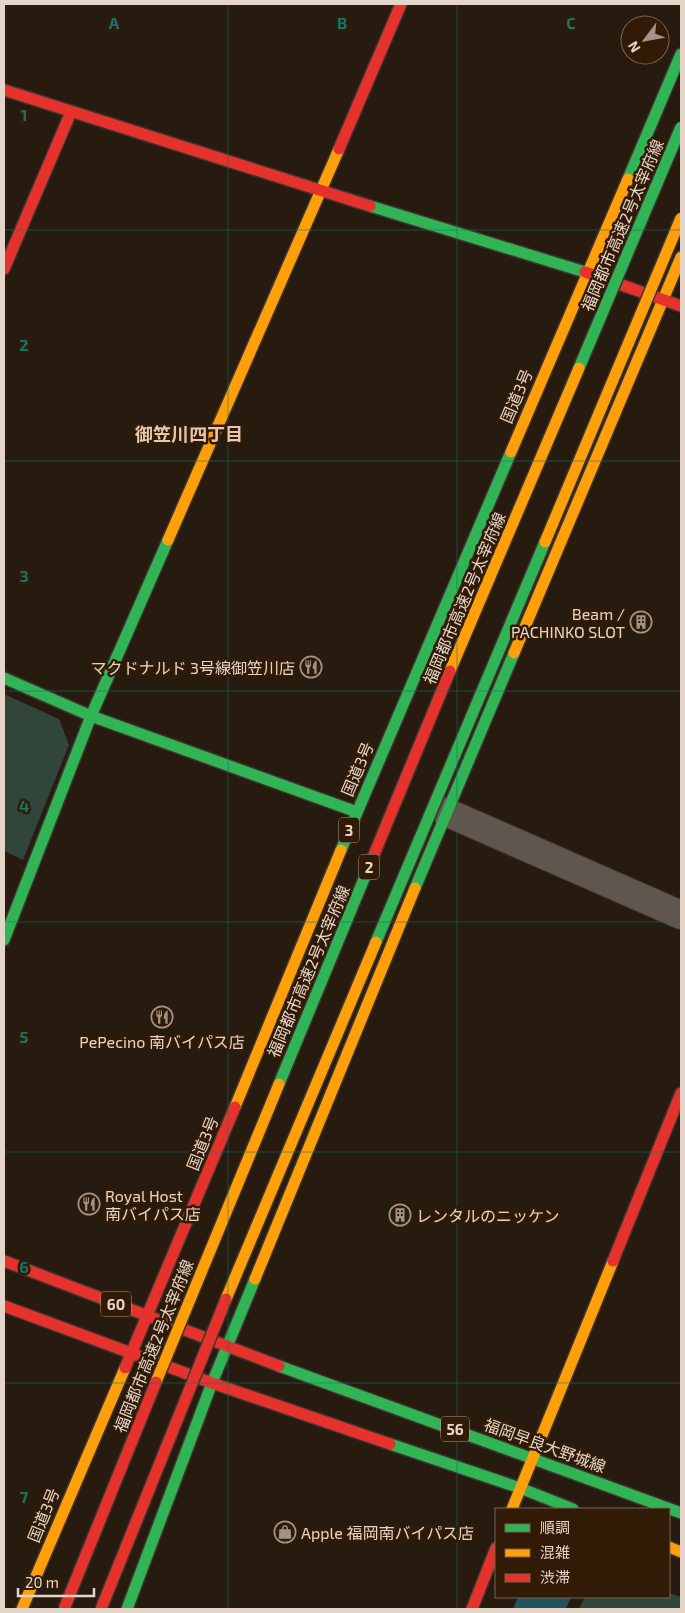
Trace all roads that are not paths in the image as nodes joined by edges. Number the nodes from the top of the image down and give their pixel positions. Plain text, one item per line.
1 (402, 4) edge
2 (681, 54) edge
3 (4, 90) edge
4 (71, 112) junction
5 (681, 127) edge
6 (321, 192) junction
7 (681, 218) edge
8 (681, 257) edge
9 (4, 269) edge
10 (586, 272) junction
11 (663, 299) junction
12 (681, 306) edge
13 (4, 678) edge
14 (90, 716) junction
15 (357, 812) junction
16 (446, 812) junction
17 (681, 914) edge
18 (4, 940) edge
19 (680, 1100) edge
20 (4, 1261) edge
21 (4, 1306) edge
22 (148, 1317) junction
23 (227, 1347) junction
24 (131, 1353) junction
25 (212, 1383) junction
26 (533, 1458) junction
27 (520, 1488) junction
28 (512, 1508) edge
29 (570, 1508) edge
30 (668, 1508) edge
31 (495, 1551) edge
32 (22, 1609) edge
33 (64, 1609) edge
34 (101, 1609) edge
35 (127, 1609) edge
36 (472, 1609) edge

1 - 6 main road
2 - 10 main road, 国道3号 / 3
3 - 4 main road
4 - 6 main road
4 - 9 main road
5 - 33 main road, 福岡都市高速2号太宰府線 / 2, bridge
6 - 10 main road
6 - 14 main road
7 - 34 main road, 2, bridge
8 - 11 main road
10 - 11 main road
10 - 15 main road, 国道3号 / 3
11 - 12 main road
11 - 16 main road
13 - 14 main road
14 - 15 main road
14 - 18 main road
15 - 22 main road, 国道3号 / 3
16 - 17 street
16 - 23 main road
19 - 26 main road
20 - 22 main road, 60
21 - 24 main road, 60
22 - 23 main road, 60
22 - 24 main road, 国道3号 / 3
23 - 25 main road
23 - 26 main road, 福岡早良大野城線 / 56
24 - 25 main road, 60
24 - 32 main road, 国道3号 / 3
25 - 27 main road, 56
25 - 35 main road
26 - 27 main road
26 - 30 main road, 福岡早良大野城線 / 56
27 - 28 main road
27 - 29 main road, 56
31 - 36 main road

